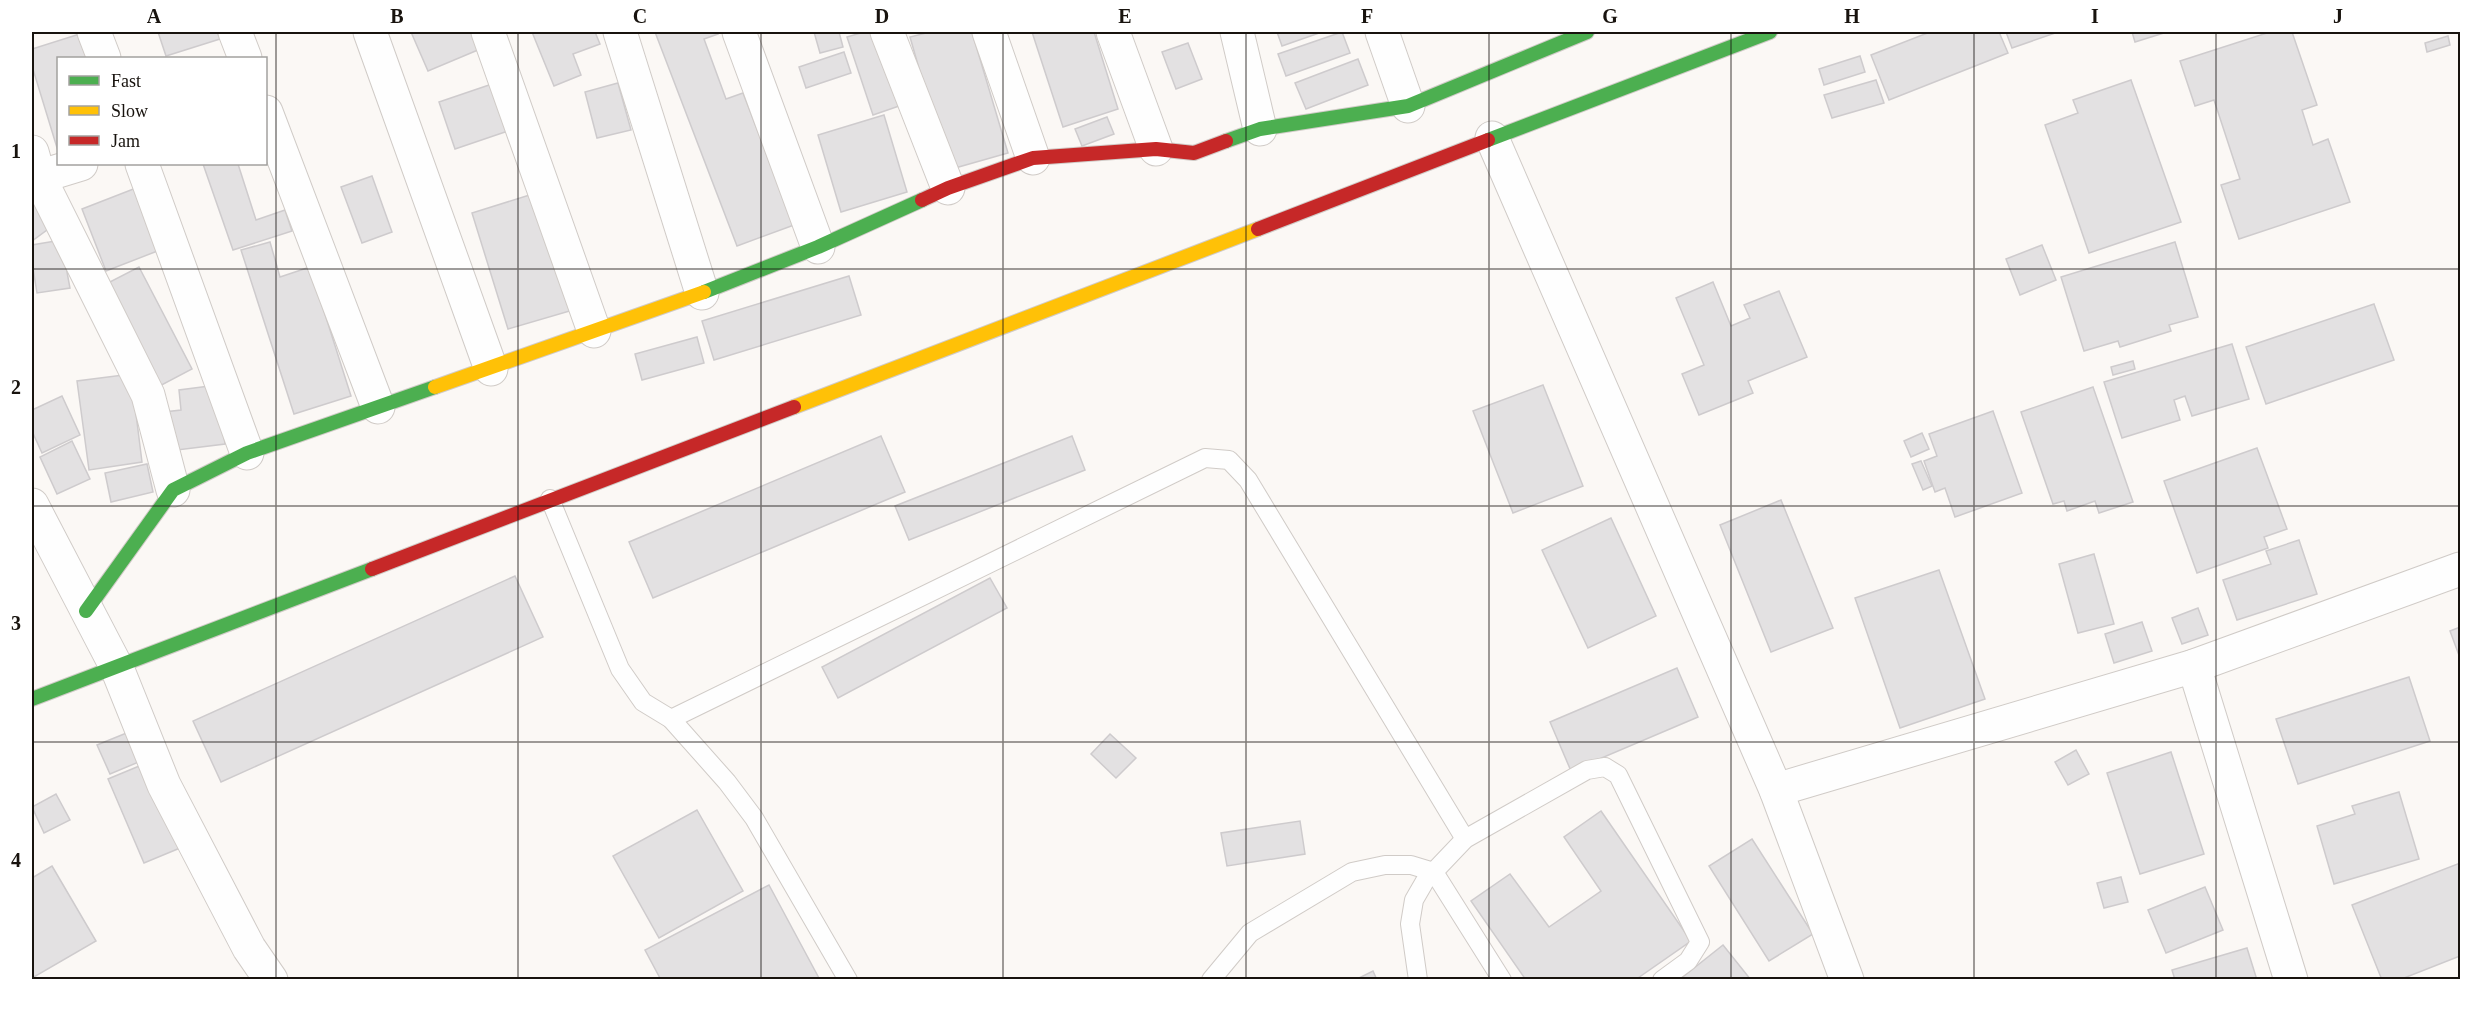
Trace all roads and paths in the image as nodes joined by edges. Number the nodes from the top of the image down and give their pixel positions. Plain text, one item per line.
1 (94, 32) edge
2 (235, 32) edge
3 (370, 32) edge
4 (488, 32) edge
5 (620, 32) edge
6 (739, 32) edge
7 (887, 32) edge
8 (990, 32) edge
9 (1113, 32) edge
10 (1237, 32) edge
11 (1382, 32) edge
12 (1587, 32) edge
13 (1770, 32) edge
14 (104, 57) edge
15 (245, 57) edge
16 (1408, 106) junction
17 (267, 115) edge
18 (1260, 129) junction
19 (1492, 138) junction
20 (1156, 149) junction
21 (1033, 158) junction
22 (72, 165) edge
23 (142, 165) edge
24 (34, 169) edge
25 (948, 188) junction
26 (818, 247) junction
27 (702, 293) junction
28 (594, 331) junction
29 (491, 369) junction
30 (378, 407) junction
31 (247, 453) junction
32 (173, 490) junction
33 (550, 499) junction
34 (32, 505) edge
35 (2460, 569) edge
36 (86, 611) junction
37 (2194, 666) junction
38 (117, 668) junction
39 (32, 699) edge
40 (671, 719) junction
41 (1776, 790) junction
42 (1465, 839) junction
43 (1434, 872) junction
44 (271, 980) edge
45 (848, 980) edge
46 (1211, 980) edge
47 (1419, 980) edge
48 (1502, 980) edge
49 (1662, 980) edge
50 (1847, 980) edge
51 (2291, 980) edge

1 - 14 street
2 - 15 street
3 - 29 street
4 - 28 street
5 - 27 street
6 - 26 street
7 - 25 street
8 - 21 street
9 - 20 street
10 - 18 street
11 - 16 street
12 - 16 main road
13 - 19 main road
16 - 18 main road
17 - 30 street
18 - 20 main road
19 - 33 main road
19 - 41 street
20 - 21 main road
21 - 25 main road
22 - 24 street
23 - 31 street
24 - 32 street
25 - 26 main road
26 - 27 main road
27 - 28 main road
28 - 29 main road
29 - 30 main road
30 - 31 main road
31 - 32 main road
32 - 36 main road
33 - 38 main road
33 - 40 lane
34 - 36 street
35 - 37 street
36 - 38 street
37 - 41 street
37 - 51 street
38 - 39 main road
38 - 44 street
40 - 42 lane
40 - 45 lane
41 - 50 street
42 - 43 lane
42 - 49 lane
43 - 46 lane
43 - 47 lane
43 - 48 lane

